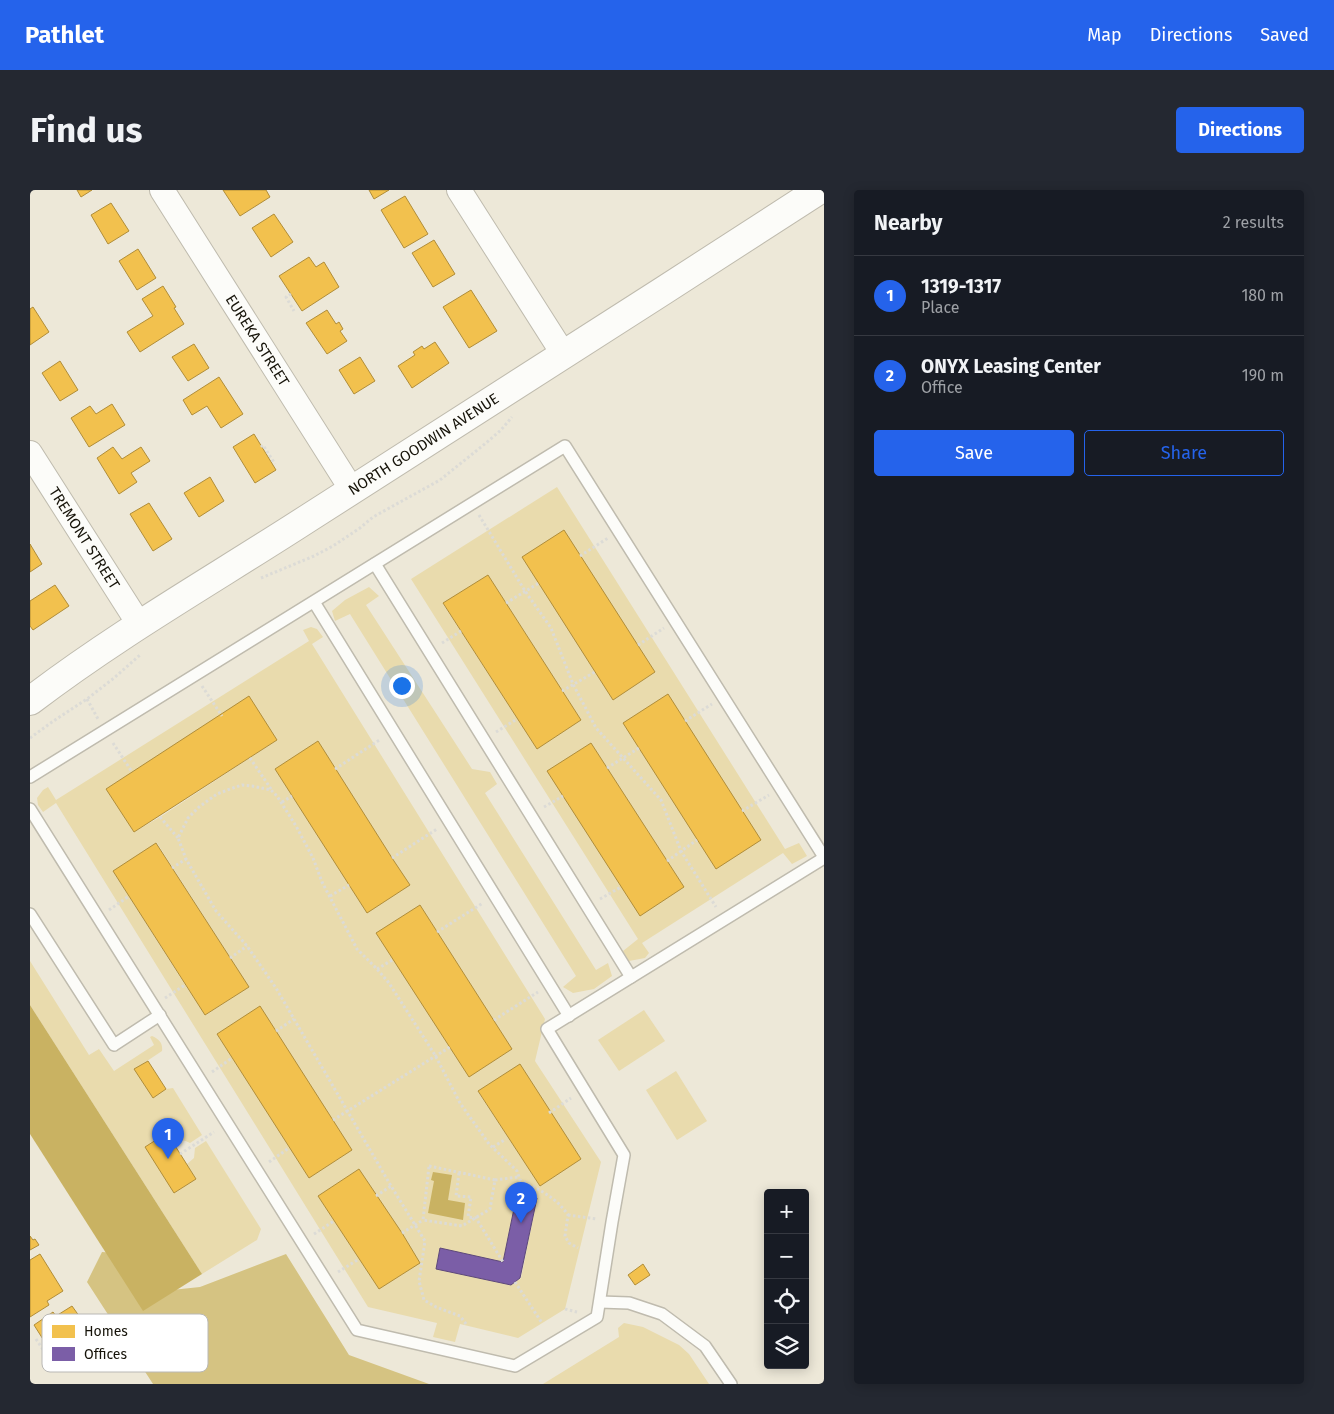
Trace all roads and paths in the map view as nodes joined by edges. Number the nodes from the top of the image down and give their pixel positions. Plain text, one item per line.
1 (162, 190) edge
2 (459, 190) edge
3 (819, 190) edge
4 (291, 294) dead end
5 (294, 311) dead end
6 (564, 355) junction
7 (515, 414) dead end
8 (261, 446) dead end
9 (30, 453) edge
10 (275, 464) dead end
11 (352, 490) junction
12 (473, 503) junction
13 (618, 531) junction
14 (580, 556) dead end
15 (375, 564) junction
16 (259, 578) dead end
17 (539, 583) dead end
18 (525, 591) junction
19 (314, 602) junction
20 (506, 603) dead end
21 (675, 621) junction
22 (139, 624) junction
23 (461, 632) dead end
24 (638, 645) dead end
25 (145, 651) dead end
26 (429, 651) junction
27 (595, 672) dead end
28 (195, 675) junction
29 (573, 684) junction
30 (562, 691) dead end
31 (723, 697) junction
32 (87, 699) junction
33 (30, 701) edge
34 (222, 716) dead end
35 (517, 719) dead end
36 (685, 721) dead end
37 (105, 730) junction
38 (393, 731) junction
39 (30, 738) edge
40 (484, 740) junction
41 (639, 748) dead end
42 (250, 758) dead end
43 (622, 758) junction
44 (607, 768) dead end
45 (335, 769) dead end
46 (132, 772) dead end
47 (30, 776) edge
48 (780, 788) junction
49 (271, 790) junction
50 (292, 796) dead end
51 (563, 796) dead end
52 (282, 802) junction
53 (30, 809) edge
54 (742, 811) dead end
55 (531, 816) junction
56 (160, 817) dead end
57 (449, 821) junction
58 (178, 838) junction
59 (697, 840) dead end
60 (681, 851) junction
61 (392, 858) dead end
62 (824, 858) edge
63 (186, 859) junction
64 (667, 860) dead end
65 (172, 868) dead end
66 (349, 884) dead end
67 (621, 886) dead end
68 (494, 895) junction
69 (129, 896) dead end
70 (330, 896) junction
71 (587, 906) junction
72 (30, 914) edge
73 (98, 917) junction
74 (724, 920) junction
75 (437, 932) dead end
76 (247, 946) junction
77 (230, 958) dead end
78 (394, 959) dead end
79 (377, 969) junction
80 (631, 977) junction
81 (550, 984) junction
82 (185, 985) dead end
83 (154, 1005) junction
84 (160, 1016) junction
85 (569, 1016) junction
86 (294, 1019) junction
87 (494, 1020) dead end
88 (276, 1031) dead end
89 (450, 1047) dead end
90 (435, 1056) junction
91 (232, 1058) dead end
92 (200, 1080) junction
93 (584, 1090) junction
94 (347, 1112) junction
95 (549, 1113) dead end
96 (333, 1120) dead end
97 (228, 1123) junction
98 (506, 1139) dead end
99 (493, 1147) junction
100 (289, 1148) dead end
101 (180, 1154) dead end
102 (257, 1170) junction
103 (459, 1174) junction
104 (518, 1177) junction
105 (495, 1180) junction
106 (391, 1186) junction
107 (376, 1196) dead end
108 (568, 1214) junction
109 (476, 1218) junction
110 (422, 1220) junction
111 (334, 1221) dead end
112 (612, 1222) junction
113 (415, 1224) junction
114 (402, 1233) dead end
115 (302, 1241) junction
116 (578, 1248) dead end
117 (359, 1259) dead end
118 (503, 1262) dead end
119 (326, 1280) junction
120 (515, 1282) dead end
121 (600, 1302) junction
122 (565, 1309) dead end
123 (579, 1312) dead end
124 (542, 1323) dead end
125 (466, 1324) dead end
126 (36, 1339) dead end
127 (42, 1349) edge
128 (730, 1384) edge

1 - 11 street, EUREKA STREET
2 - 6 street
3 - 6 street, NORTH GOODWIN AVENUE
4 - 5 path
6 - 11 street, NORTH GOODWIN AVENUE
7 - 16 path
8 - 10 path
9 - 22 street, TREMONT STREET
11 - 22 street, NORTH GOODWIN AVENUE
12 - 13 lane
12 - 15 lane
12 - 18 path
13 - 14 path
13 - 21 lane
15 - 19 lane
15 - 26 lane
17 - 18 path
18 - 20 path
18 - 29 path
19 - 28 lane
19 - 38 lane
21 - 24 path
21 - 31 lane
22 - 33 street, NORTH GOODWIN AVENUE
23 - 26 path
25 - 32 path
26 - 40 lane
27 - 29 path
28 - 34 path
28 - 37 lane
29 - 30 path
29 - 43 path
31 - 36 path
31 - 48 lane
32 - 37 path
32 - 39 path
35 - 40 path
37 - 46 path
37 - 47 lane
38 - 45 path
38 - 57 lane
40 - 55 lane
41 - 43 path
42 - 49 path
43 - 44 path
43 - 60 path
48 - 54 path
48 - 62 lane
49 - 52 path
49 - 58 path
50 - 52 path
51 - 55 path
52 - 70 path
53 - 73 lane
55 - 71 lane
56 - 58 path
57 - 61 path
57 - 68 lane
58 - 63 path
59 - 60 path
60 - 64 path
60 - 74 path
62 - 74 lane
63 - 65 path
63 - 76 path
66 - 70 path
67 - 71 path
68 - 75 path
68 - 81 lane
69 - 73 path
70 - 79 path
71 - 80 lane
72 - 84 lane
73 - 83 lane
74 - 80 lane
76 - 77 path
76 - 86 path
78 - 79 path
79 - 90 path
80 - 85 lane
81 - 85 lane
81 - 87 path
82 - 83 path
83 - 84 lane
84 - 92 lane
85 - 93 lane
86 - 88 path
86 - 94 path
89 - 90 path
90 - 94 path
90 - 99 path
91 - 92 path
92 - 97 lane
93 - 95 path
93 - 112 lane
94 - 96 path
94 - 106 path
97 - 101 path
97 - 102 lane
98 - 99 path
99 - 104 path
100 - 102 path
102 - 115 lane
103 - 105 path
103 - 109 path
103 - 110 path
104 - 105 path
104 - 108 path
105 - 109 path
106 - 107 path
106 - 113 path
108 - 112 path
108 - 116 path
109 - 110 path
109 - 118 path
110 - 113 path
111 - 115 path
112 - 121 lane
113 - 114 path
113 - 125 path
115 - 119 lane
117 - 119 path
119 - 121 lane
120 - 124 path
121 - 128 lane
122 - 123 path
126 - 127 path

